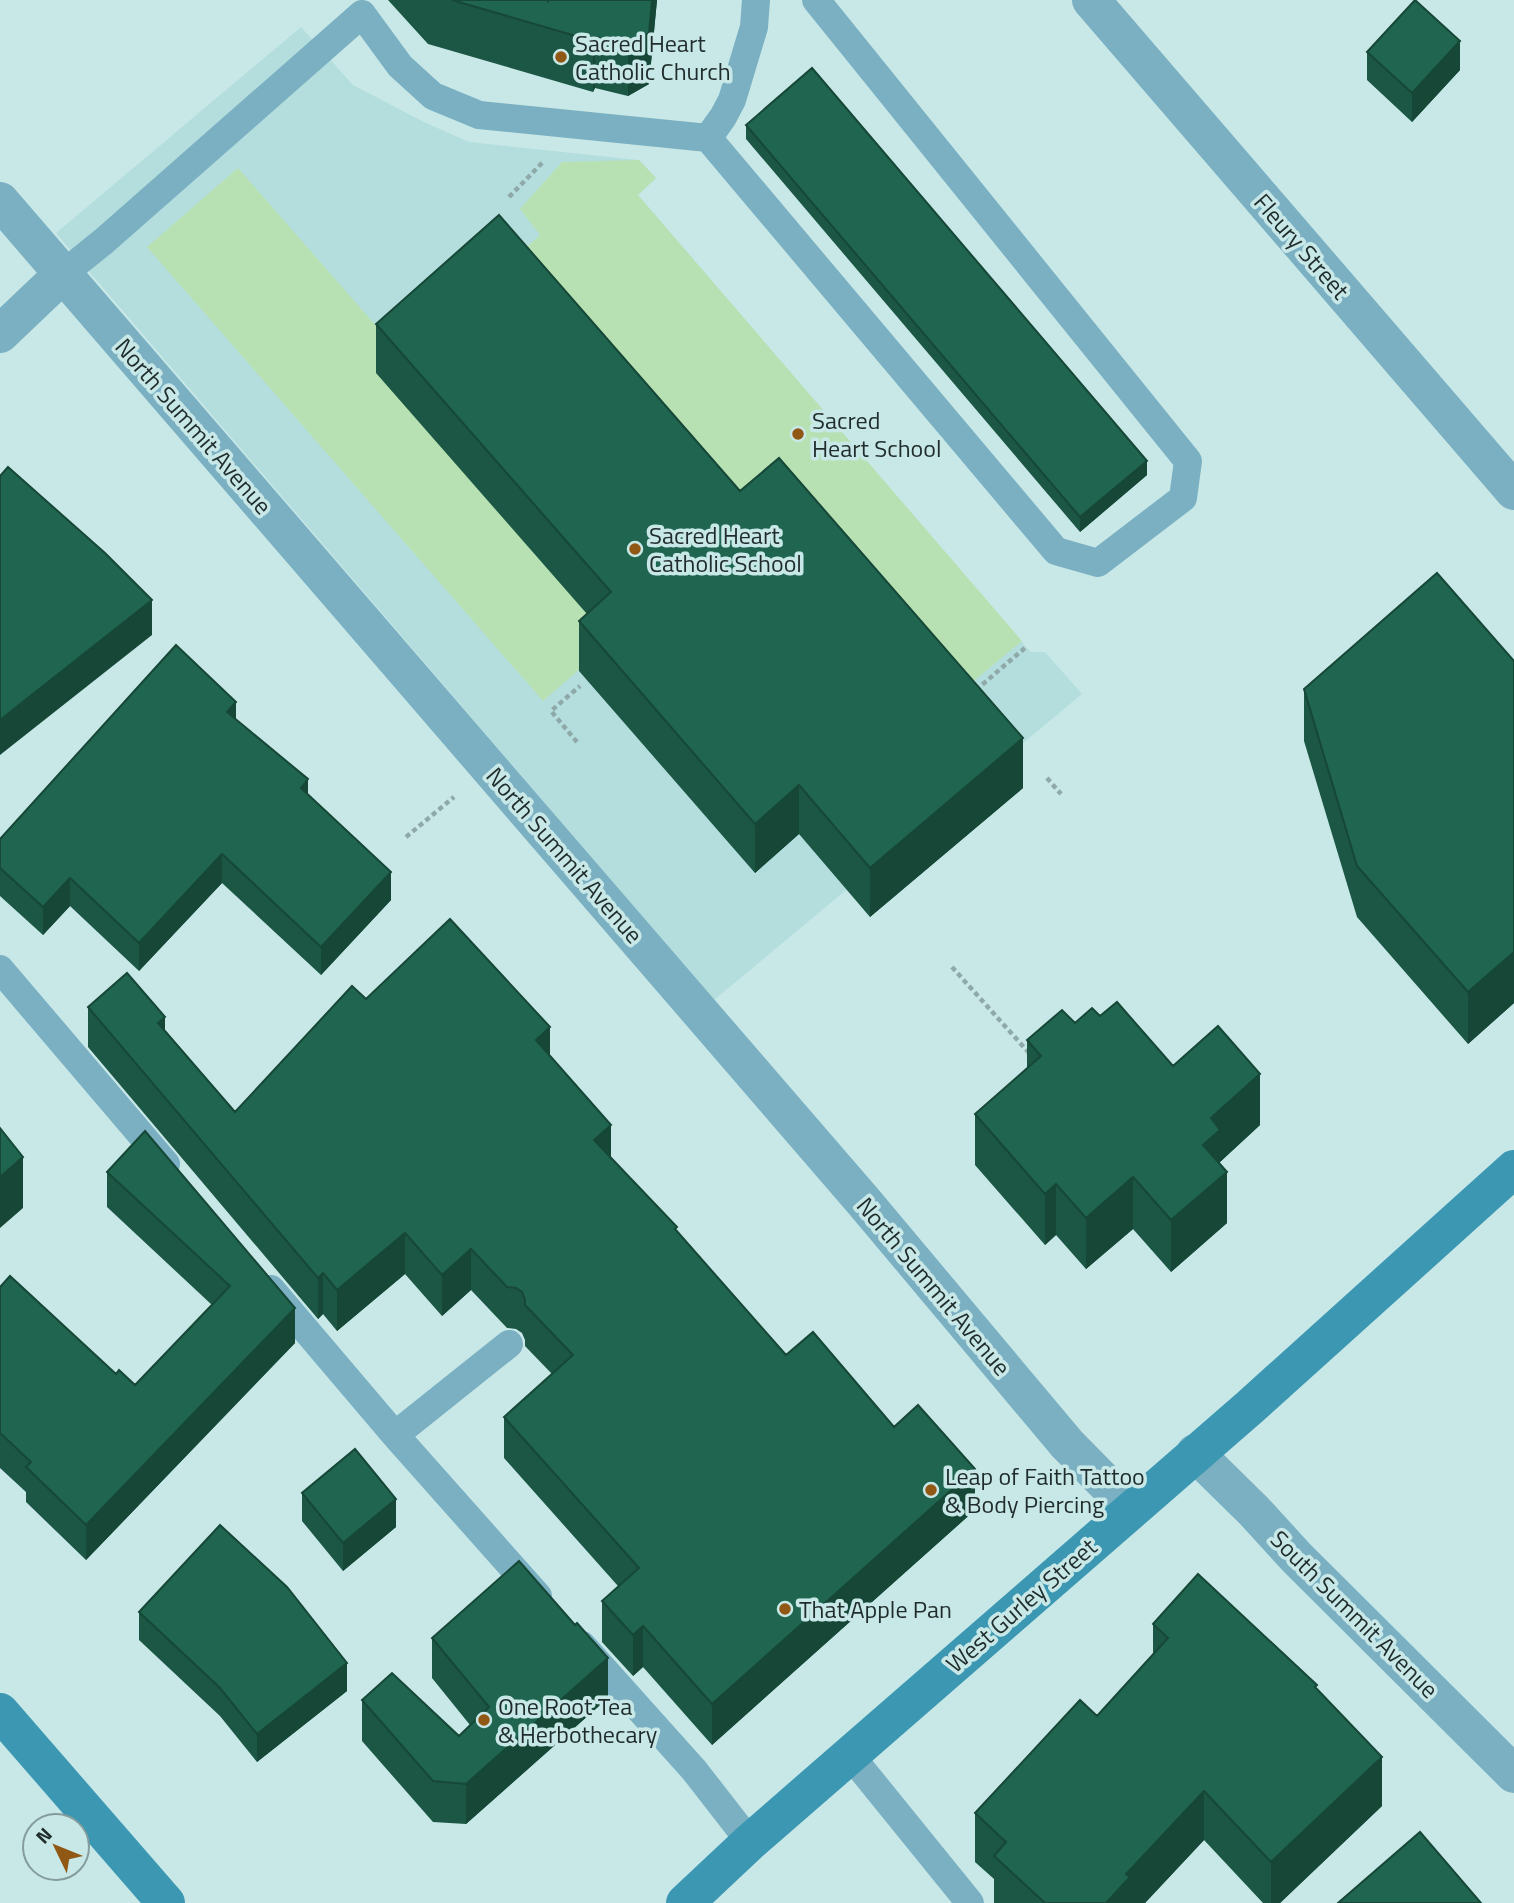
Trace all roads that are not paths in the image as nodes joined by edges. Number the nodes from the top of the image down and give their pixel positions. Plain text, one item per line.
1 (756, 0) edge
2 (816, 0) edge
3 (1091, 0) edge
4 (708, 138) junction
5 (0, 201) edge
6 (63, 274) junction
7 (0, 334) edge
8 (1514, 492) edge
9 (0, 969) edge
10 (1514, 1169) edge
11 (178, 1179) edge
12 (258, 1273) edge
13 (509, 1344) dead end
14 (394, 1435) junction
15 (1195, 1453) junction
16 (1131, 1509) junction
17 (0, 1712) edge
18 (850, 1755) junction
19 (1514, 1774) edge
20 (750, 1842) junction
21 (166, 1903) edge
22 (685, 1903) edge
23 (970, 1903) edge

1 - 4 lane
2 - 4 lane
3 - 8 street, Fleury Street
4 - 6 lane
5 - 6 street, North Summit Avenue
6 - 7 street
6 - 16 street, North Summit Avenue
9 - 11 lane
10 - 15 main road, West Gurley Street
12 - 14 lane
13 - 14 lane
14 - 20 lane
15 - 16 main road, West Gurley Street
15 - 19 street, South Summit Avenue
16 - 18 main road, West Gurley Street
17 - 21 main road
18 - 20 main road, West Gurley Street
18 - 23 lane
20 - 22 main road, West Gurley Street

